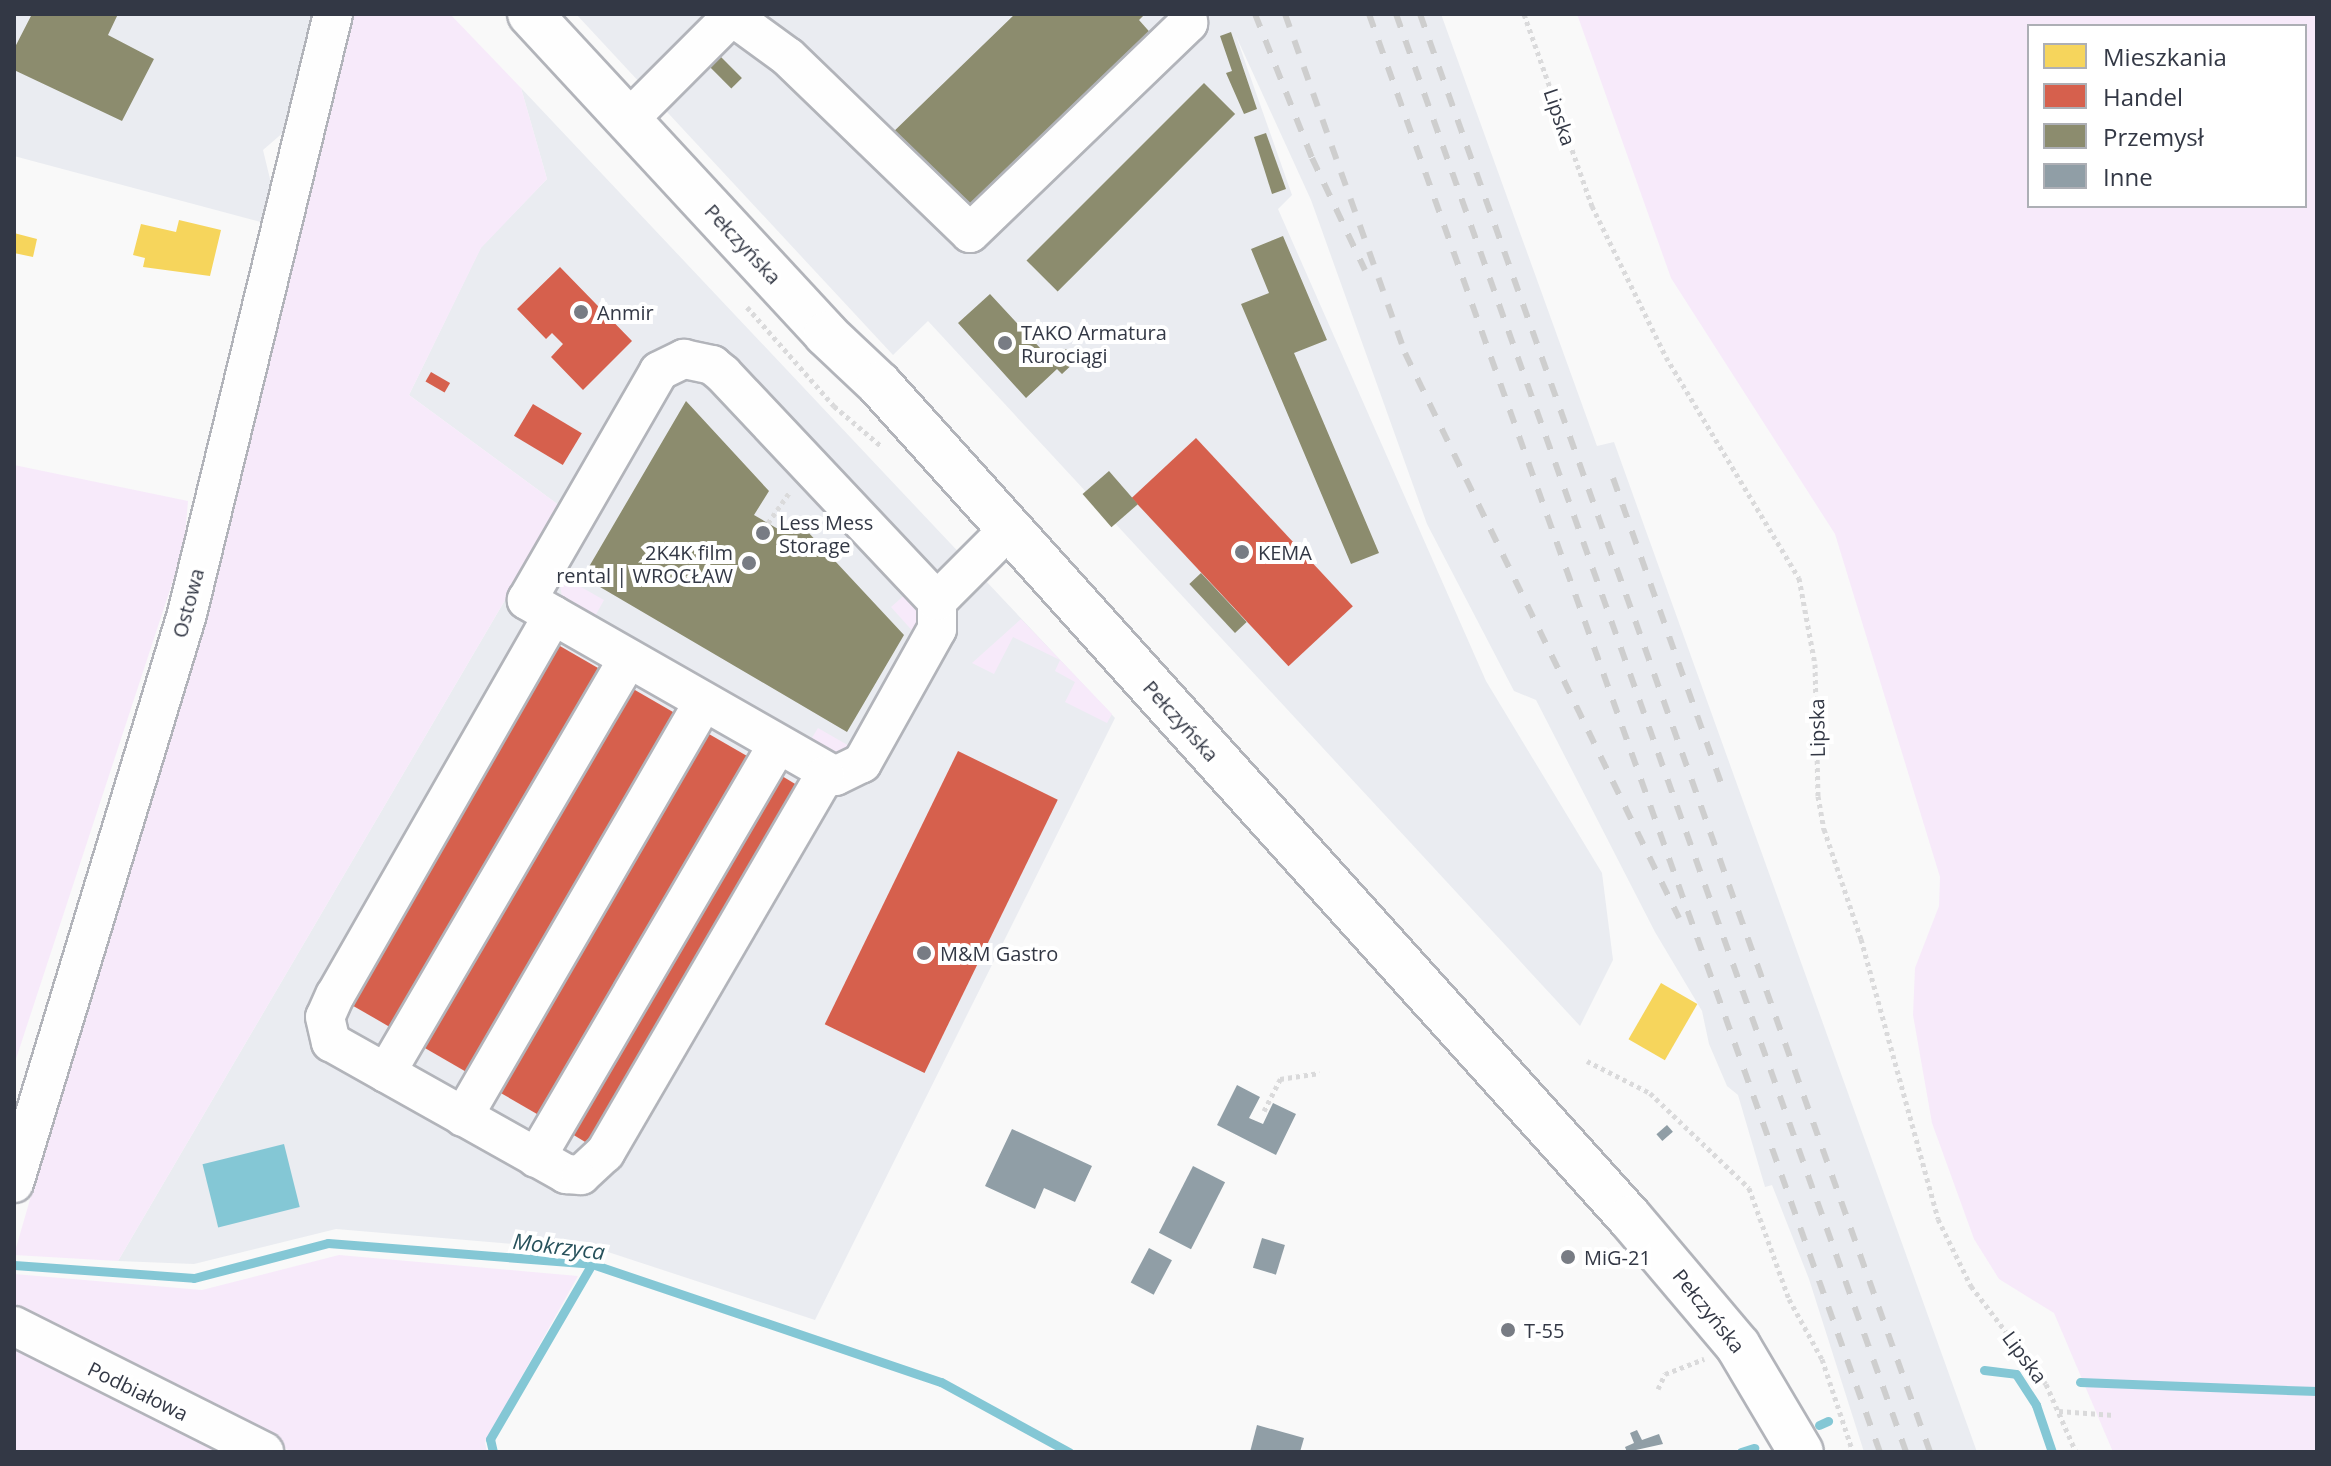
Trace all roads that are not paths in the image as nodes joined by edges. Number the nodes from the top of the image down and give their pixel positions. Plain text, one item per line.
1 (333, 14) edge
2 (530, 14) edge
3 (1187, 14) edge
4 (730, 16) edge
5 (629, 119) junction
6 (1007, 531) junction
7 (937, 601) junction
8 (553, 615) junction
9 (628, 659) junction
10 (703, 703) junction
11 (777, 746) junction
12 (825, 775) junction
13 (386, 1073) junction
14 (463, 1117) junction
15 (536, 1158) junction
16 (14, 1183) edge
17 (14, 1326) edge
18 (264, 1452) edge
19 (1801, 1452) edge

1 - 16 street, Ostowa
2 - 5 main road, Pełczyńska
3 - 4 street
4 - 5 street
5 - 6 main road, Pełczyńska
6 - 7 street
6 - 19 main road, Pełczyńska
7 - 8 street
7 - 12 street
8 - 9 street
8 - 13 street
9 - 10 street
9 - 13 street
10 - 11 street
10 - 14 street
11 - 12 street
11 - 15 street
12 - 15 street
13 - 14 street
14 - 15 street
17 - 18 street, Podbiałowa

